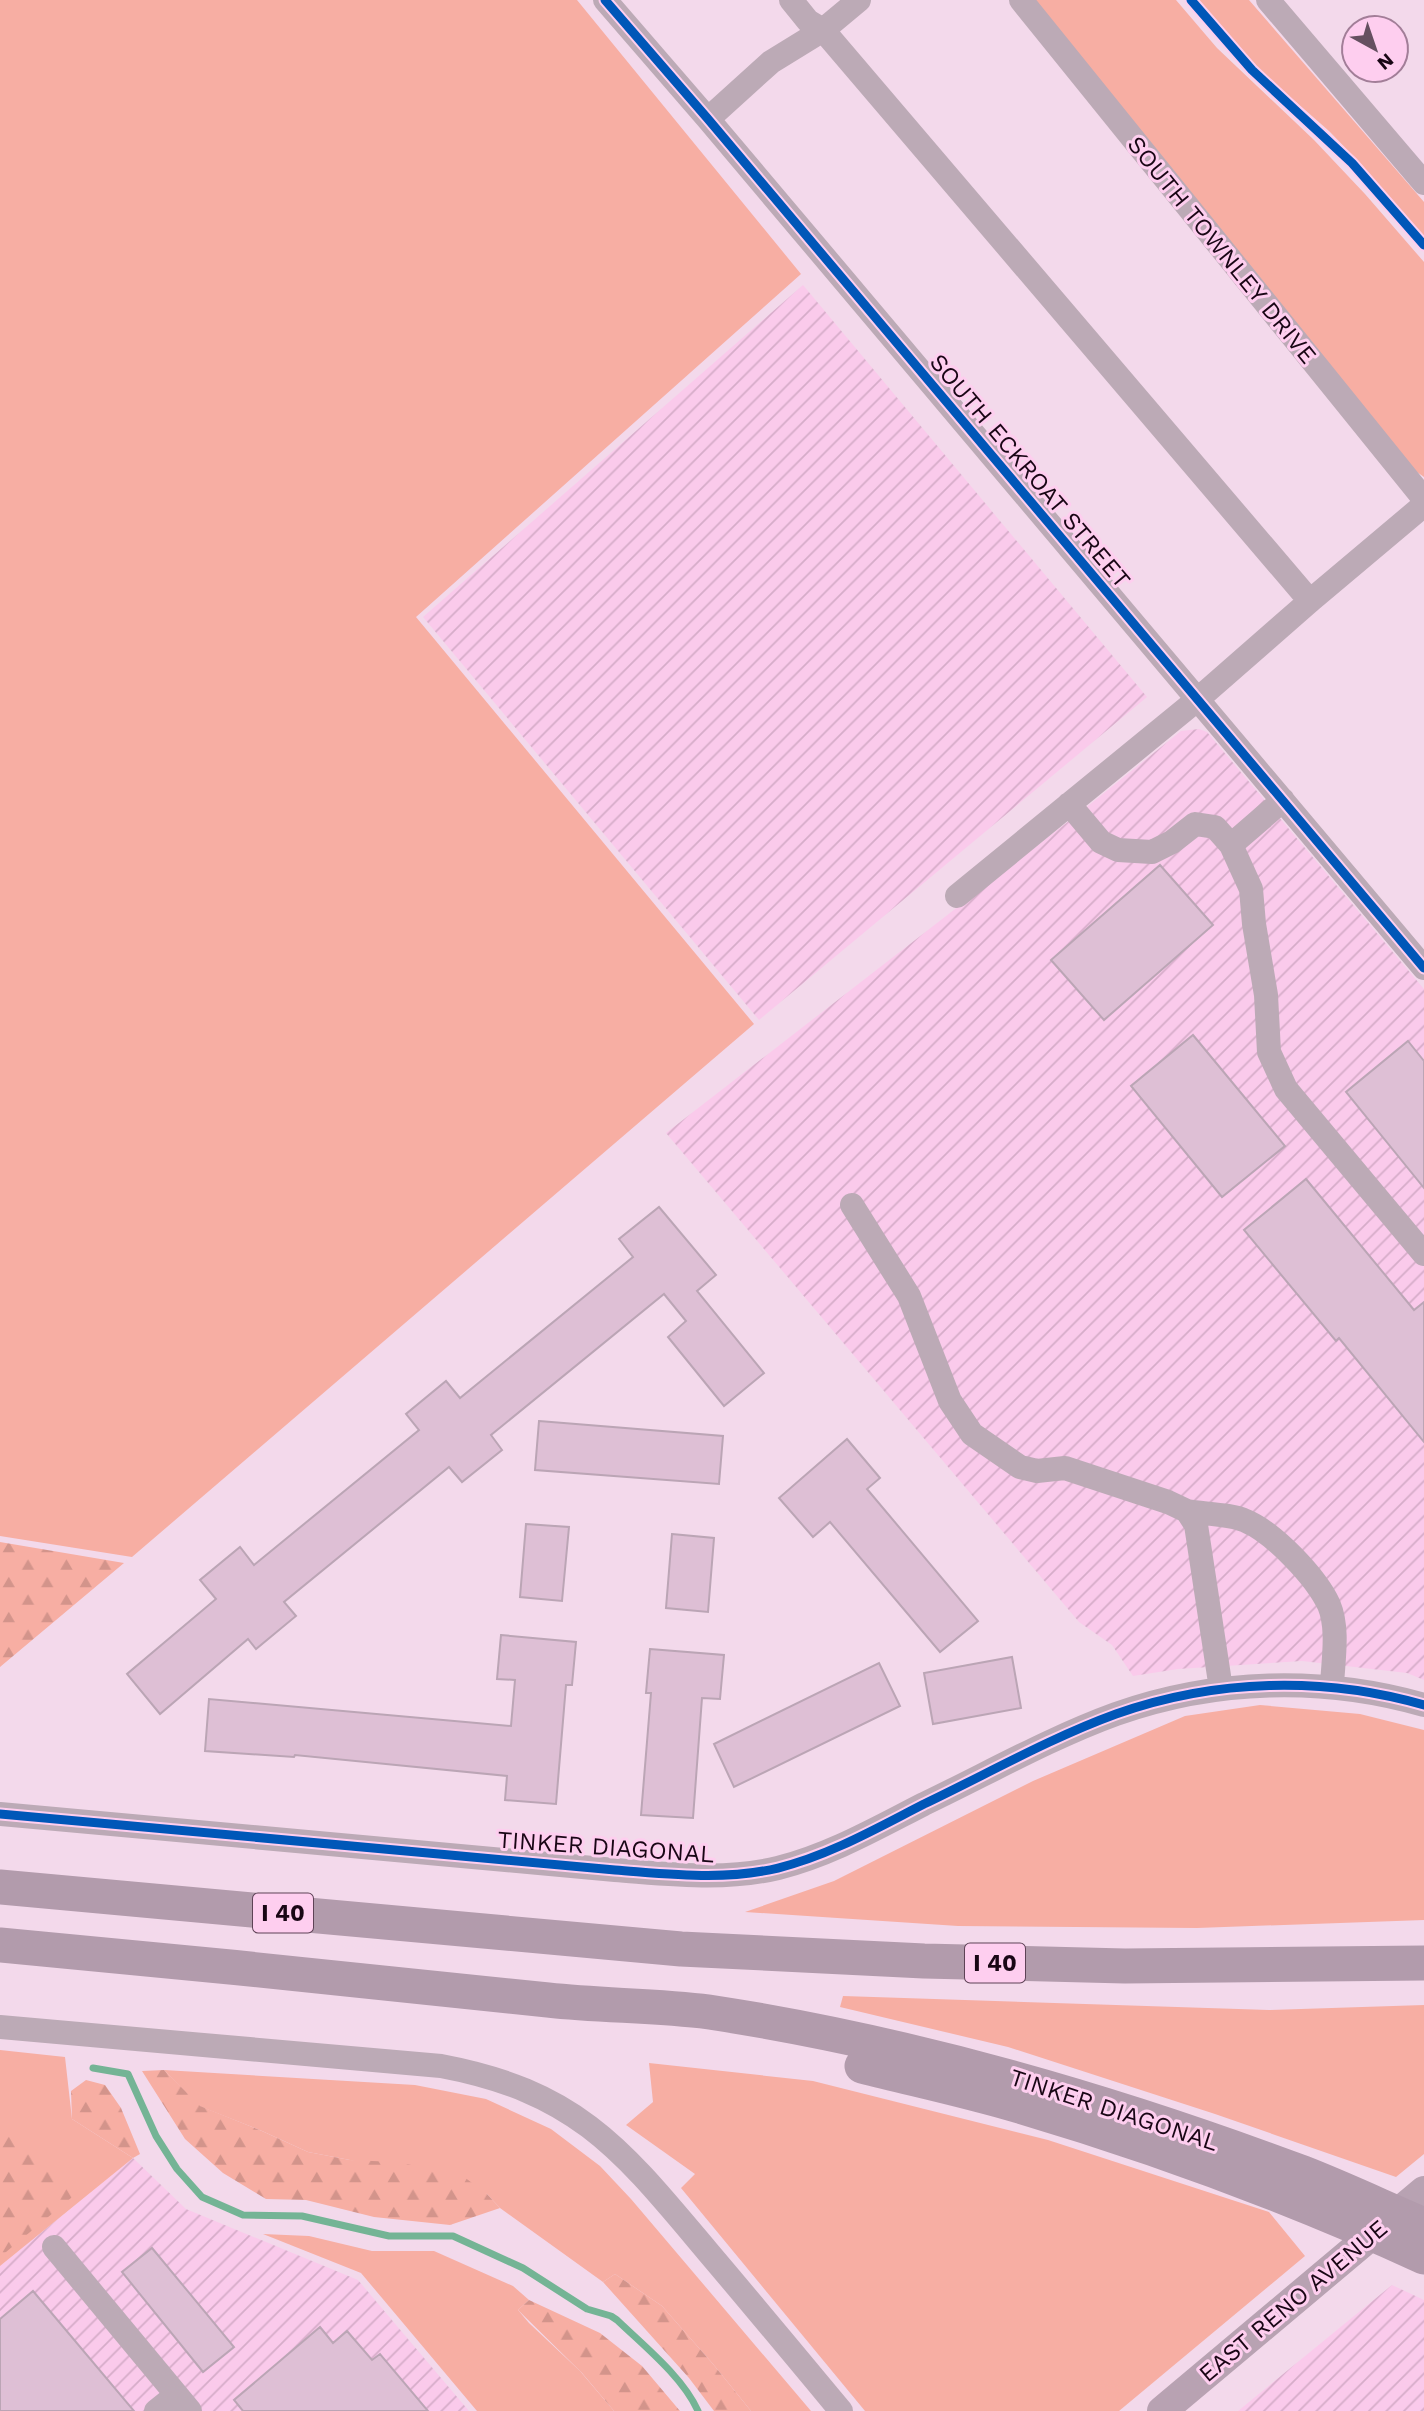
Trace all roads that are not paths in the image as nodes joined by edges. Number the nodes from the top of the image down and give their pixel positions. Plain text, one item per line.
1 (605, 0) edge
2 (791, 0) edge
3 (859, 0) edge
4 (1021, 0) edge
5 (1269, 0) edge
6 (823, 30) junction
7 (708, 119) junction
8 (1424, 183) edge
9 (1424, 499) edge
10 (1424, 505) edge
11 (1310, 601) junction
12 (1198, 699) junction
13 (1283, 800) junction
14 (1069, 804) junction
15 (1231, 845) junction
16 (957, 896) dead end
17 (1424, 968) edge
18 (852, 1205) dead end
19 (1424, 1254) edge
20 (1187, 1511) junction
21 (1332, 1686) junction
22 (1221, 1689) junction
23 (1424, 1705) edge
24 (0, 1814) edge
25 (0, 1887) edge
26 (0, 1945) edge
27 (1424, 1963) edge
28 (575, 2003) junction
29 (0, 2027) edge
30 (1424, 2191) edge
31 (1424, 2225) edge
32 (54, 2247) dead end
33 (1424, 2257) edge
34 (183, 2403) edge
35 (156, 2411) edge
36 (841, 2411) edge
37 (1162, 2411) edge

1 - 7 street, SOUTH ECKROAT STREET
2 - 6 street
3 - 6 street
4 - 9 street, SOUTH TOWNLEY DRIVE
5 - 8 street
6 - 7 street
6 - 11 street
7 - 12 street, SOUTH ECKROAT STREET
10 - 11 street
11 - 12 street
12 - 13 street, SOUTH ECKROAT STREET
12 - 14 street
13 - 15 street
13 - 17 street, SOUTH ECKROAT STREET
14 - 15 street
14 - 16 street
15 - 19 street
18 - 20 street
20 - 21 street
20 - 22 street
21 - 22 street, TINKER DIAGONAL
21 - 23 street, TINKER DIAGONAL
22 - 24 street, TINKER DIAGONAL
25 - 27 highway, I 40
26 - 28 highway, TINKER DIAGONAL / I 40
28 - 31 highway, TINKER DIAGONAL / I 40
28 - 33 highway
29 - 36 street
30 - 37 main road, EAST RENO AVENUE
32 - 34 street
34 - 35 street

